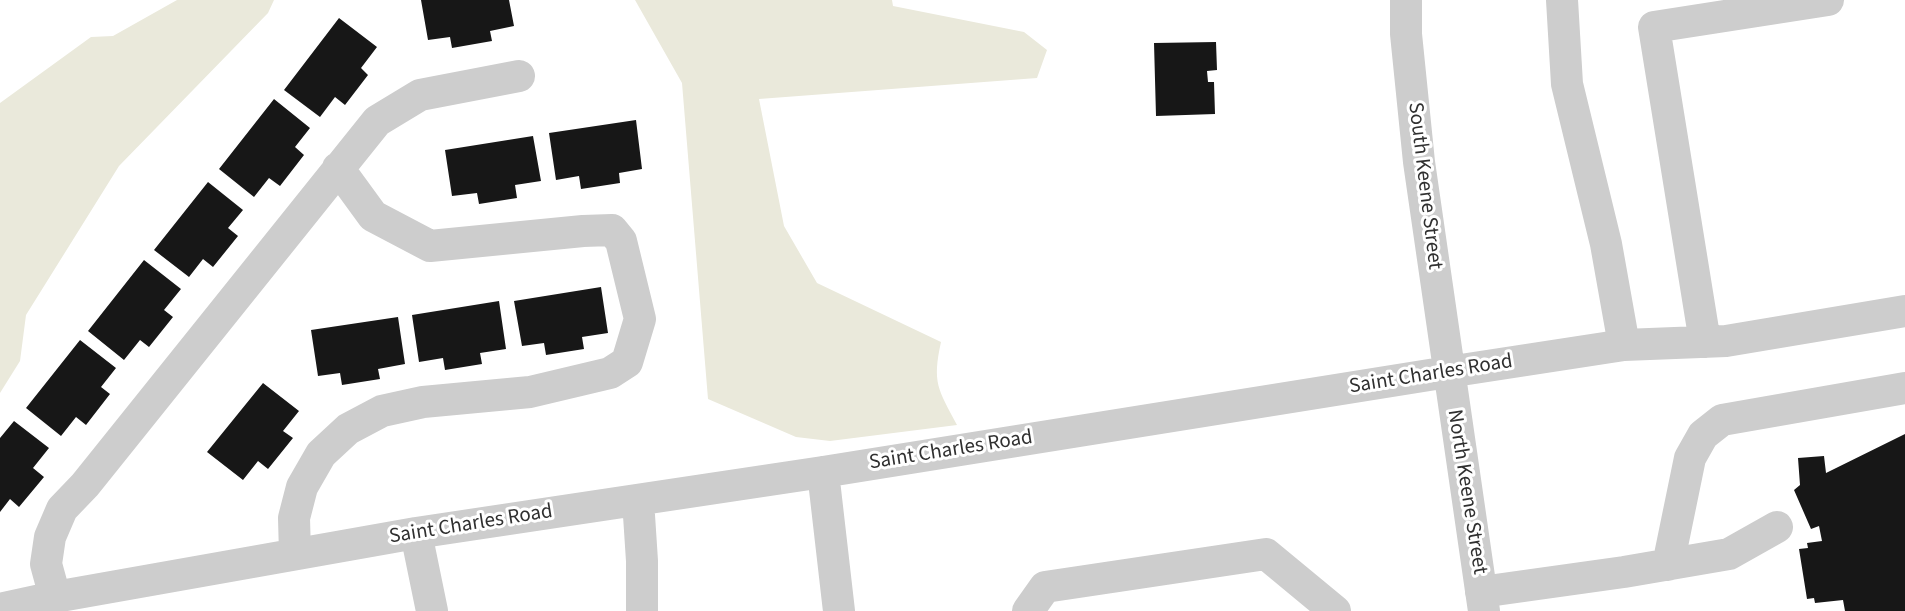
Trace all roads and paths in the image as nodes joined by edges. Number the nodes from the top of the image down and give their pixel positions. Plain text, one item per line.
1 (1406, 0) edge
2 (1562, 0) edge
3 (1828, 0) edge
4 (519, 76) dead end
5 (338, 168) junction
6 (1905, 311) edge
7 (1705, 342) junction
8 (1624, 345) junction
9 (1448, 372) junction
10 (1905, 388) edge
11 (823, 472) junction
12 (638, 500) junction
13 (1777, 527) dead end
14 (416, 533) junction
15 (295, 554) junction
16 (1668, 565) junction
17 (55, 597) junction
18 (1483, 601) edge
19 (0, 609) edge
20 (432, 611) edge
21 (642, 611) edge
22 (839, 611) edge
23 (1028, 611) edge
24 (1335, 611) edge

1 - 9 street, South Keene Street
2 - 8 street
3 - 7 street
4 - 5 street
5 - 15 street
5 - 17 street
6 - 7 street, Saint Charles Road
7 - 8 street, Saint Charles Road
8 - 9 street, Saint Charles Road
9 - 11 street, Saint Charles Road
9 - 18 street, North Keene Street
10 - 16 street
11 - 12 street, Saint Charles Road
11 - 22 street
12 - 14 street, Saint Charles Road
12 - 21 street
13 - 16 street
14 - 15 street, Saint Charles Road
14 - 20 street
15 - 17 street, Saint Charles Road
16 - 18 street
17 - 19 street, Saint Charles Road
23 - 24 street

